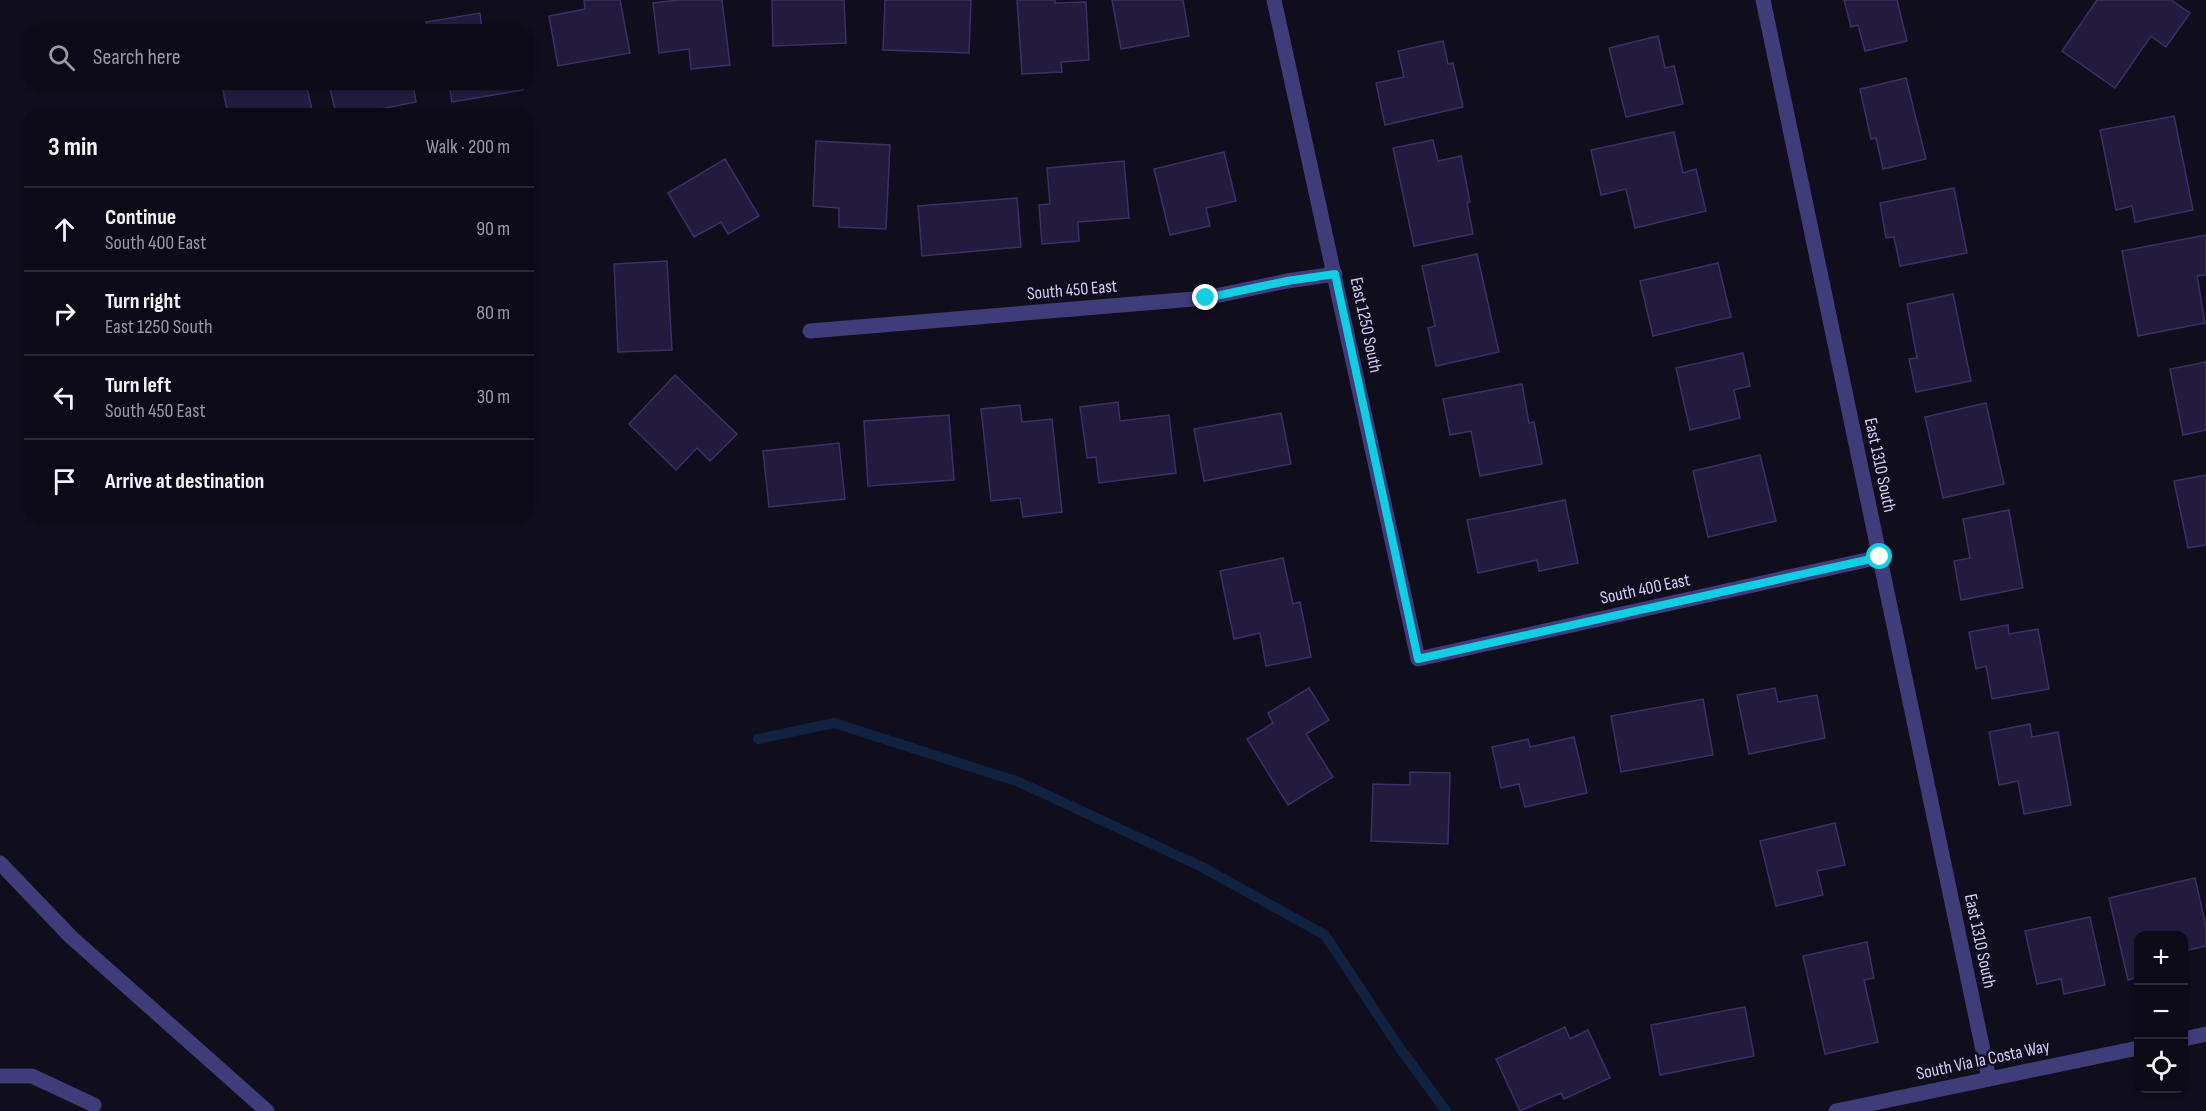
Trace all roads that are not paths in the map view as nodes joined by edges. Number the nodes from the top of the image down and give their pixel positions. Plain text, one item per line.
1 (1274, 0) edge
2 (1763, 0) edge
3 (1335, 274) junction
4 (810, 331) dead end
5 (1880, 557) junction
6 (1418, 659) joint
7 (0, 863) edge
8 (2206, 1034) edge
9 (2188, 1038) edge
10 (2134, 1049) edge
11 (0, 1076) edge
12 (1989, 1079) junction
13 (94, 1105) dead end
14 (267, 1111) edge
15 (1836, 1111) edge

1 - 3 street, East 1250 South
2 - 5 street, East 1310 South
3 - 4 street, South 450 East
3 - 6 street, East 1250 South
5 - 6 street, South 400 East
5 - 12 street, East 1310 South
7 - 14 street
8 - 9 street
10 - 12 street, South Via la Costa Way
11 - 13 street
12 - 15 street, South Via la Costa Way

